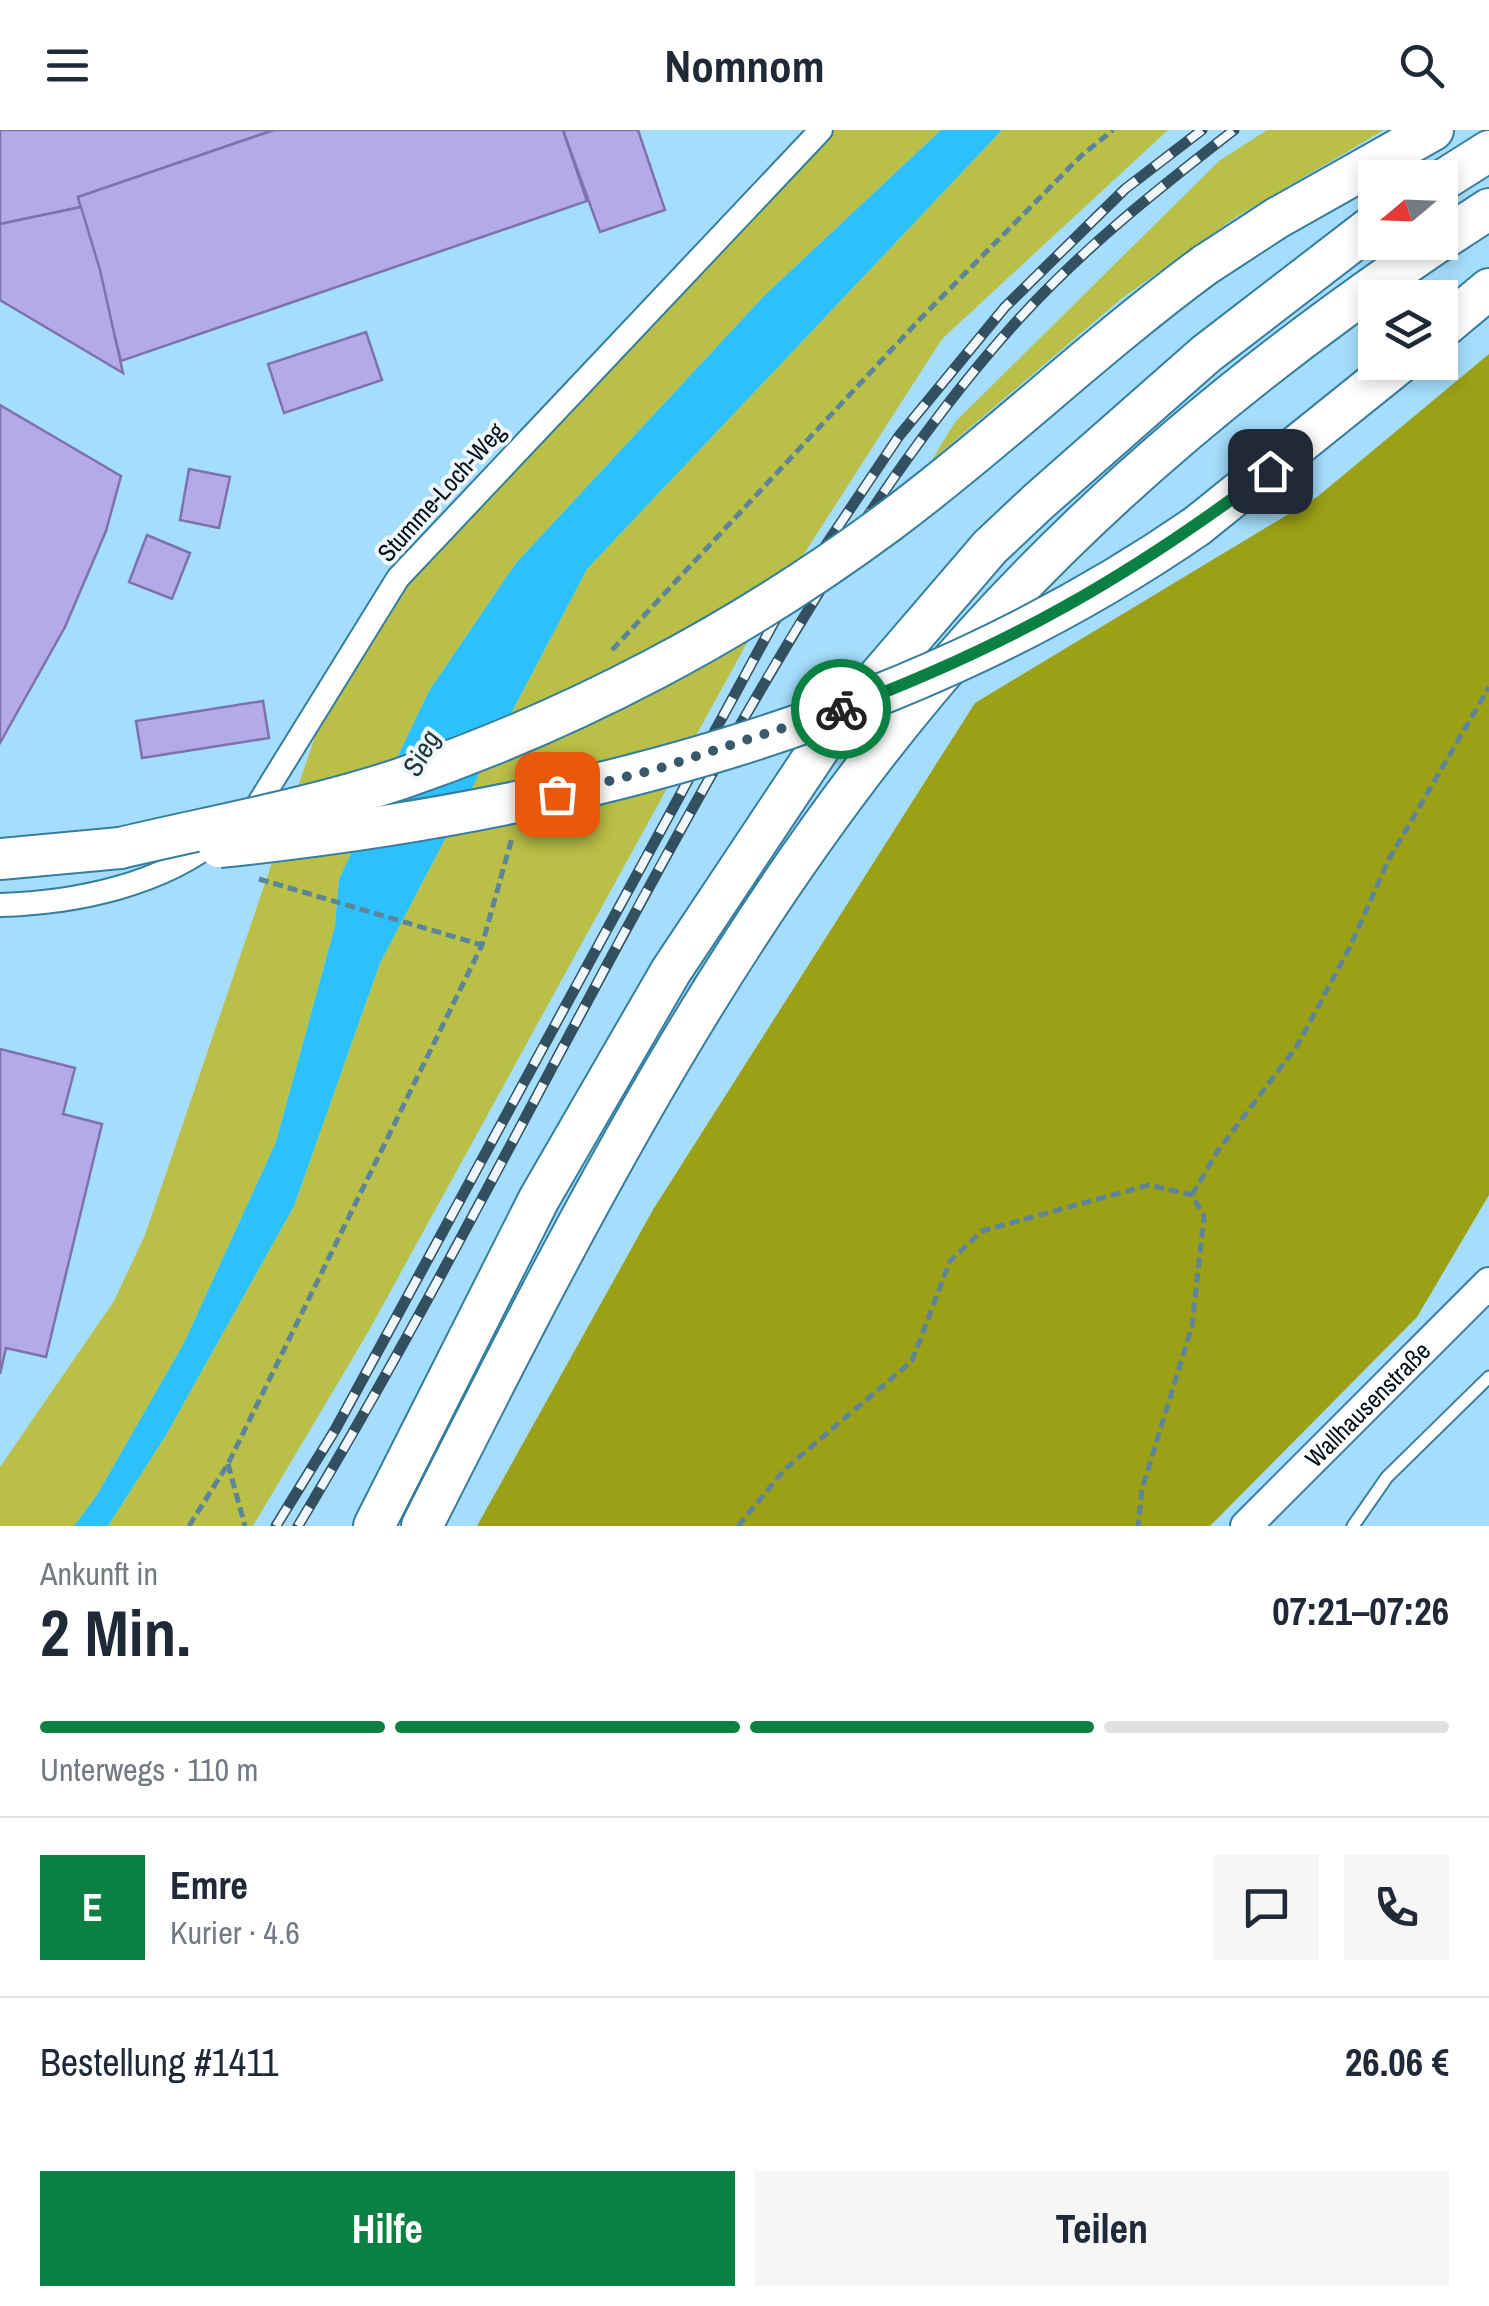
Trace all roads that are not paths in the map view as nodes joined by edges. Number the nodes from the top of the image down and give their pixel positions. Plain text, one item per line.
1 (822, 130) edge
2 (1434, 130) edge
3 (1489, 151) edge
4 (1458, 171) edge
5 (1489, 209) edge
6 (1458, 229) edge
7 (1358, 237) edge
8 (1413, 260) edge
9 (1489, 289) edge
10 (1458, 315) edge
11 (1380, 380) edge
12 (120, 848) junction
13 (0, 859) edge
14 (0, 905) edge
15 (1489, 1283) edge
16 (1489, 1377) edge
17 (374, 1526) edge
18 (422, 1526) edge
19 (1246, 1526) edge
20 (1353, 1526) edge

1 - 14 street, Stumme-Loch-Weg
2 - 12 highway, bridge
3 - 4 highway
5 - 6 highway
7 - 17 highway
8 - 18 highway
9 - 10 highway
11 - 12 highway, bridge
12 - 13 highway
15 - 19 street, Wallhausenstraße
16 - 20 lane

